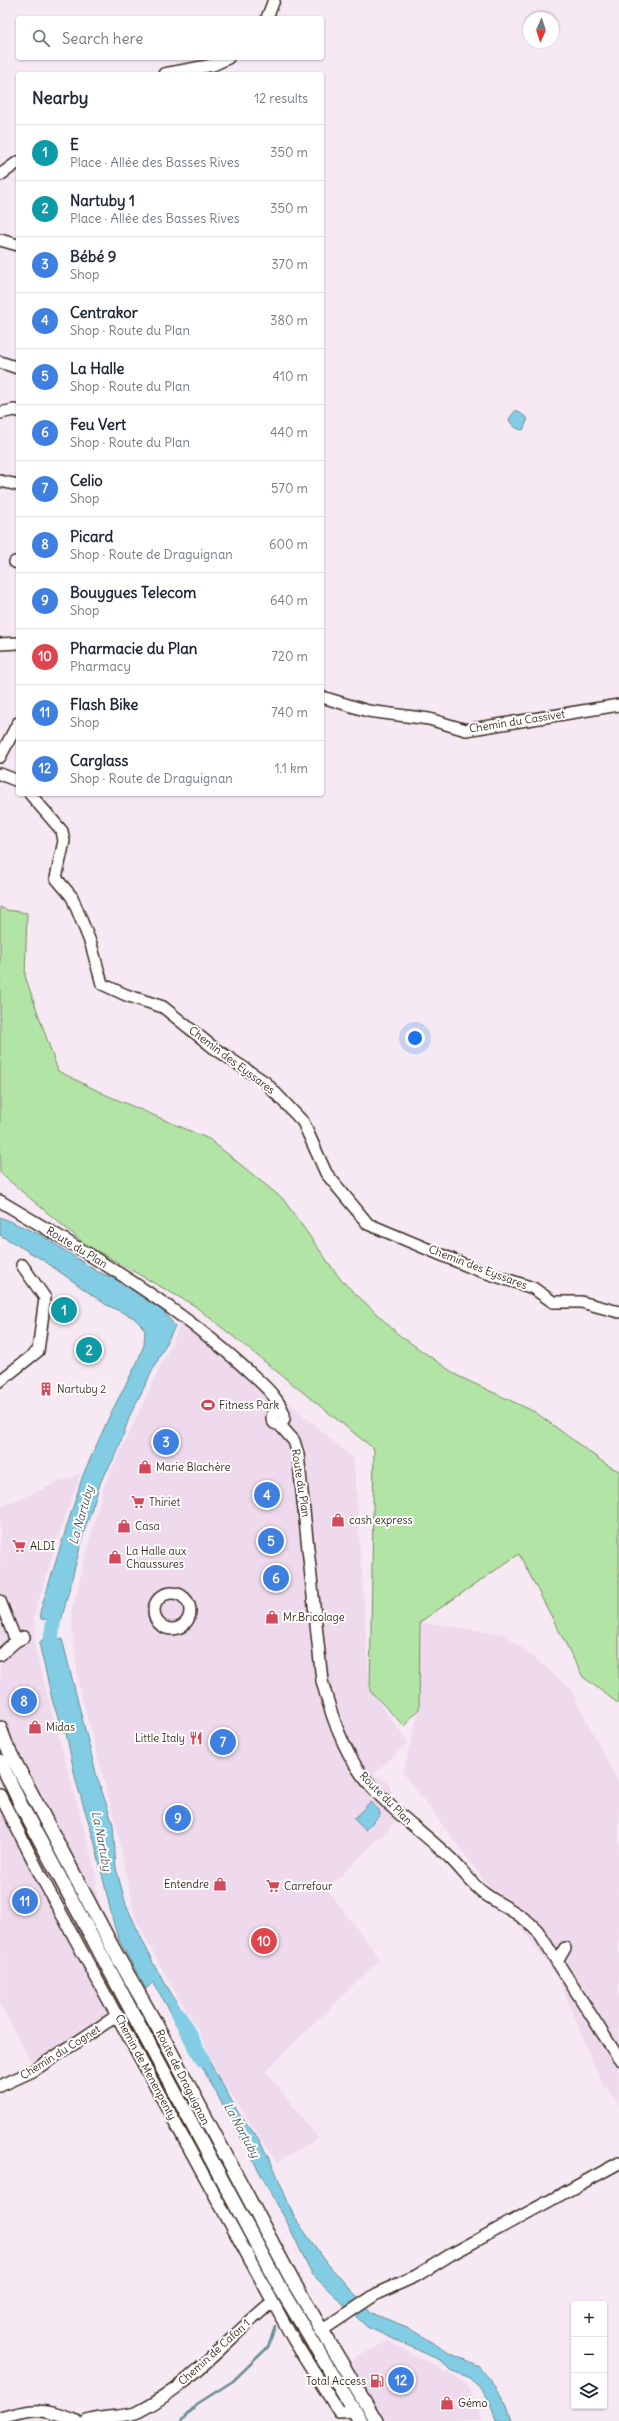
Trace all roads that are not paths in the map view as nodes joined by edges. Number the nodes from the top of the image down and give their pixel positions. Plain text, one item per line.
1 (274, 0) edge
2 (268, 16) edge
3 (224, 60) edge
4 (175, 72) edge
5 (16, 163) edge
6 (0, 175) edge
7 (0, 240) edge
8 (16, 245) edge
9 (0, 362) edge
10 (16, 367) edge
11 (16, 410) edge
12 (0, 412) edge
13 (0, 481) edge
14 (16, 485) edge
15 (16, 643) edge
16 (0, 644) edge
17 (324, 699) edge
18 (619, 705) edge
19 (16, 727) edge
20 (0, 757) edge
21 (0, 774) edge
22 (16, 780) edge
23 (32, 796) edge
24 (0, 1202) edge
25 (22, 1264) dead end
26 (619, 1312) edge
27 (0, 1381) edge
28 (0, 1601) edge
29 (20, 1639) junction
30 (0, 1642) edge
31 (0, 1655) edge
32 (0, 1728) edge
33 (0, 1761) edge
34 (0, 1795) edge
35 (565, 1948) dead end
36 (557, 1962) junction
37 (118, 2015) junction
38 (619, 2059) edge
39 (0, 2086) edge
40 (619, 2163) edge
41 (272, 2302) junction
42 (321, 2331) junction
43 (356, 2416) edge
44 (0, 2418) edge
45 (76, 2421) edge
46 (87, 2421) edge
47 (376, 2421) edge

1 - 2 street
3 - 4 street
5 - 6 street
7 - 8 street
9 - 10 street
11 - 12 street
13 - 14 street
15 - 16 street
17 - 18 street, Chemin du Cassivet
19 - 20 street
21 - 22 street
23 - 26 street, Chemin des Eyssares
24 - 36 street, Route du Plan
25 - 27 street
28 - 29 street
29 - 30 street
29 - 31 street
32 - 42 main road, Route de Draguignan
33 - 43 main road, Route de Draguignan
34 - 37 street, Chemin de Menenpenty
35 - 36 street
36 - 38 street, Route du Plan
37 - 39 street, Chemin du Cognet
37 - 41 street, Chemin de Menenpenty
40 - 42 street
41 - 43 street, Chemin de Menenpenty
41 - 46 street, Chemin de Cafon 1
42 - 47 main road, Route de Draguignan
44 - 45 street

